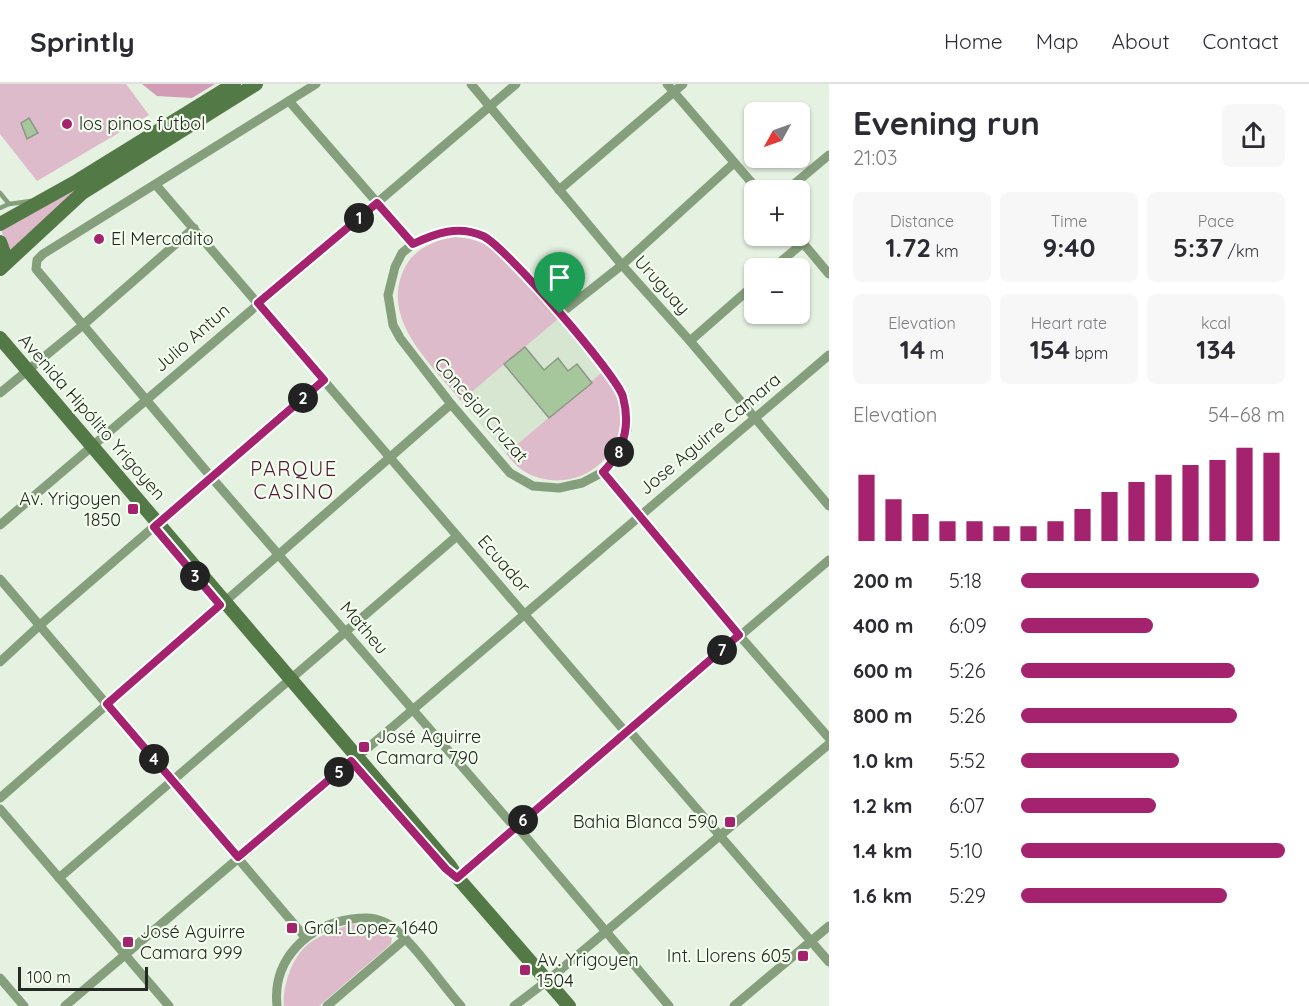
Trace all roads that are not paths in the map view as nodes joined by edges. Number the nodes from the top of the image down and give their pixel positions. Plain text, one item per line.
1 (234, 84) edge
2 (256, 84) edge
3 (316, 84) edge
4 (471, 84) edge
5 (516, 84) edge
6 (666, 84) edge
7 (682, 84) edge
8 (673, 92) junction
9 (289, 101) junction
10 (490, 106) junction
11 (829, 155) edge
12 (734, 163) junction
13 (749, 180) edge
14 (799, 180) edge
15 (156, 185) junction
16 (559, 190) junction
17 (0, 193) edge
18 (46, 199) junction
19 (377, 203) junction
20 (9, 204) junction
21 (0, 208) edge
22 (0, 224) edge
23 (194, 228) junction
24 (0, 242) edge
25 (413, 244) junction
26 (793, 246) edge
27 (806, 246) edge
28 (782, 258) edge
29 (622, 265) junction
30 (0, 268) edge
31 (829, 274) edge
32 (744, 294) edge
33 (258, 303) junction
34 (560, 314) junction
35 (83, 325) junction
36 (0, 338) edge
37 (690, 341) junction
38 (0, 349) edge
39 (829, 355) edge
40 (24, 372) junction
41 (324, 380) junction
42 (0, 393) edge
43 (146, 399) junction
44 (451, 404) junction
45 (754, 418) junction
46 (89, 447) junction
47 (391, 458) junction
48 (603, 472) junction
49 (212, 478) junction
50 (829, 506) edge
51 (639, 516) junction
52 (0, 525) edge
53 (156, 525) junction
54 (457, 536) junction
55 (278, 554) junction
56 (829, 560) edge
57 (0, 579) edge
58 (223, 603) junction
59 (524, 613) junction
60 (40, 625) junction
61 (345, 631) junction
62 (739, 635) junction
63 (0, 662) edge
64 (288, 681) junction
65 (107, 704) junction
66 (412, 709) junction
67 (628, 731) junction
68 (829, 738) edge
69 (829, 744) edge
70 (354, 759) junction
71 (172, 780) junction
72 (0, 798) edge
73 (0, 809) edge
74 (516, 826) junction
75 (720, 836) junction
76 (238, 857) junction
77 (59, 878) junction
78 (457, 878) junction
79 (829, 926) edge
80 (605, 932) junction
81 (305, 937) junction
82 (405, 939) junction
83 (811, 941) junction
84 (124, 954) junction
85 (829, 962) edge
86 (0, 978) edge
87 (547, 981) junction
88 (455, 1004) edge
89 (24, 1006) edge
90 (65, 1006) edge
91 (169, 1006) edge
92 (277, 1006) edge
93 (328, 1006) edge
94 (514, 1006) edge
95 (569, 1006) edge
96 (669, 1006) edge
97 (734, 1006) edge

1 - 18 main road
2 - 30 main road
3 - 9 street
4 - 10 street, Uruguay
5 - 10 street, Julio Antun
6 - 8 street
7 - 8 street
8 - 12 street
8 - 16 street
9 - 15 street
9 - 19 street
10 - 16 street, Uruguay
10 - 19 street, Julio Antun
11 - 14 street
12 - 13 street
12 - 29 street
15 - 23 street, Ecuador
15 - 35 street, Matheu
16 - 29 street, Uruguay
17 - 20 lane
18 - 20 lane
18 - 22 main road
19 - 25 street
19 - 33 street, Julio Antun
20 - 21 lane
23 - 33 street, Ecuador
23 - 35 street
24 - 30 main road
25 - 34 street, Concejal Cruzat
25 - 44 street, Concejal Cruzat
26 - 28 street
27 - 31 street
29 - 34 street
29 - 37 street, Uruguay
32 - 37 street
33 - 41 street, Ecuador
33 - 43 street, Julio Antun
34 - 48 street, Concejal Cruzat
35 - 40 street
35 - 43 street, Matheu
36 - 40 main road, Avenida Hipólito Yrigoyen
37 - 45 street, Uruguay
38 - 40 main road, Avenida Hipólito Yrigoyen
39 - 45 street, Jose Aguirre Camara
40 - 42 street
40 - 46 main road, Avenida Hipólito Yrigoyen
41 - 47 street, Ecuador
41 - 49 street
43 - 46 street, Julio Antun
43 - 49 street, Matheu
44 - 47 street
44 - 48 street, Concejal Cruzat
45 - 50 street, Uruguay
45 - 51 street, Jose Aguirre Camara
46 - 52 street, Julio Antun
46 - 53 main road, Avenida Hipólito Yrigoyen
47 - 54 street, Ecuador
47 - 55 street
48 - 51 street
49 - 53 street
49 - 55 street, Matheu
51 - 59 street, Jose Aguirre Camara
51 - 62 street
53 - 58 main road, Avenida Hipólito Yrigoyen
53 - 60 street
54 - 59 street, Ecuador
54 - 61 street
55 - 58 street
55 - 61 street, Matheu
56 - 62 street
57 - 60 street
58 - 64 main road, Avenida Hipólito Yrigoyen
58 - 65 street
59 - 66 street, Jose Aguirre Camara
59 - 67 street, Ecuador
60 - 63 street
60 - 65 street
61 - 64 street
61 - 66 street, Matheu
62 - 67 street
62 - 68 street
64 - 70 main road, Avenida Hipólito Yrigoyen
64 - 71 street
65 - 71 street
65 - 72 street
66 - 70 street, Jose Aguirre Camara
66 - 74 street, Matheu
67 - 74 street
67 - 75 street, Ecuador
69 - 75 street
70 - 76 street, Jose Aguirre Camara
70 - 78 main road, Avenida Hipólito Yrigoyen
71 - 76 street
71 - 77 street
73 - 77 street
74 - 78 street
74 - 80 street, Matheu
75 - 80 street
75 - 83 street, Ecuador
76 - 81 street
76 - 84 street, Jose Aguirre Camara
77 - 84 street
78 - 87 main road, Avenida Hipólito Yrigoyen
79 - 83 street
80 - 87 street
80 - 96 street, Matheu
81 - 82 street
81 - 92 street
82 - 88 street
82 - 93 street
83 - 85 street, Ecuador
83 - 97 street
84 - 90 street, Jose Aguirre Camara
84 - 91 street
86 - 89 street
87 - 94 street
87 - 95 main road, Avenida Hipólito Yrigoyen

